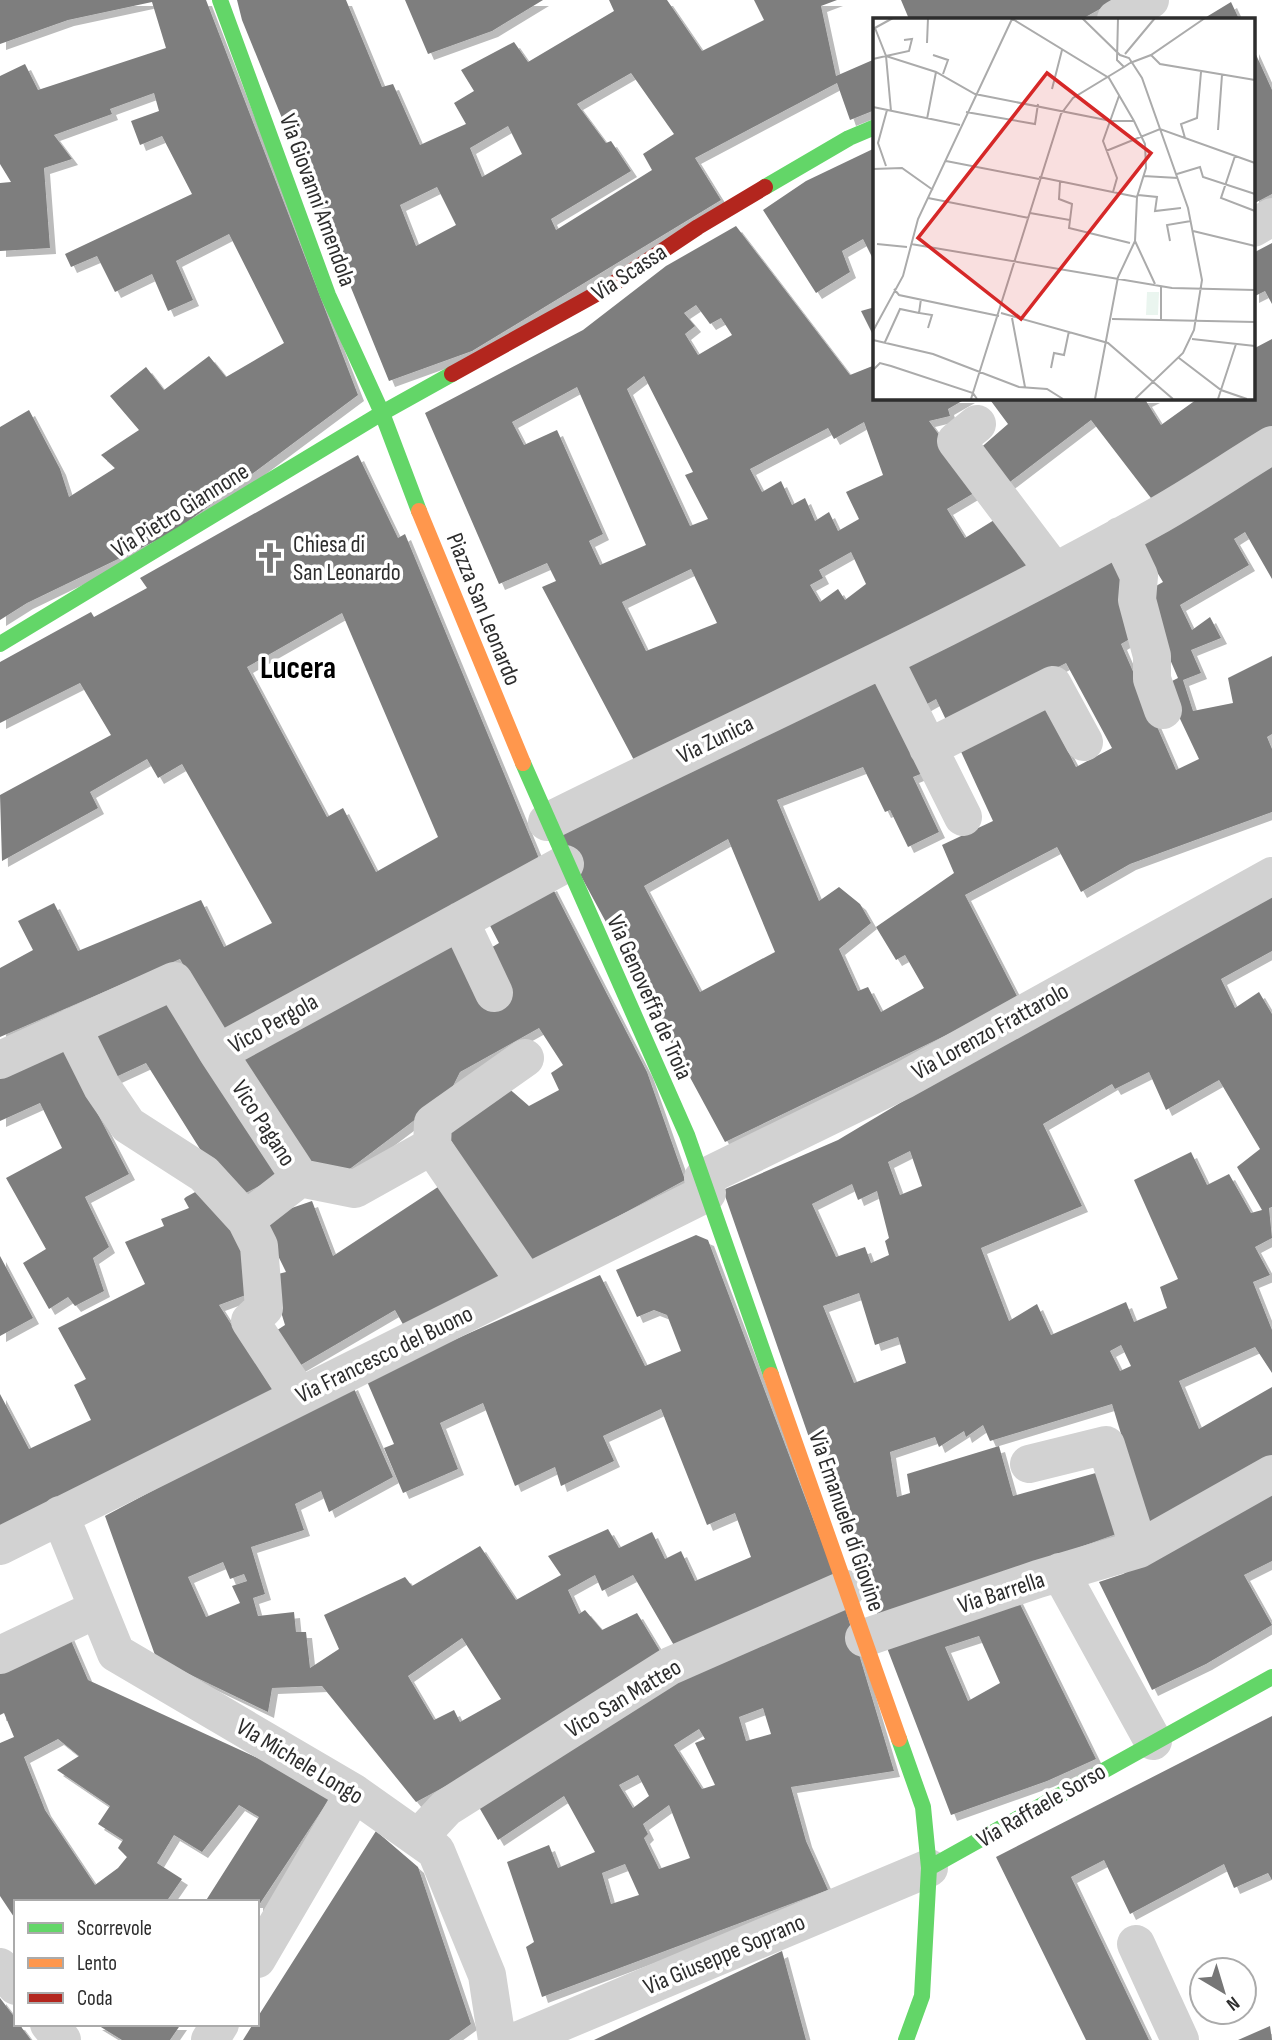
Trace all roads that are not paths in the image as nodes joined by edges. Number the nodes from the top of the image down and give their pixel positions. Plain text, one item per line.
1 (220, 0) edge
2 (1150, 0) edge
3 (1118, 18) edge
4 (873, 128) edge
5 (1272, 217) edge
6 (1254, 227) edge
7 (382, 413) junction
8 (976, 424) dead end
9 (1272, 445) edge
10 (1120, 536) junction
11 (1054, 571) junction
12 (0, 644) edge
13 (884, 659) junction
14 (1163, 710) dead end
15 (1084, 742) dead end
16 (928, 748) junction
17 (963, 817) dead end
18 (547, 822) junction
19 (565, 864) junction
20 (1272, 876) edge
21 (460, 921) junction
22 (494, 993) dead end
23 (72, 1027) junction
24 (218, 1053) junction
25 (525, 1058) dead end
26 (0, 1060) edge
27 (432, 1146) junction
28 (300, 1178) junction
29 (705, 1185) junction
30 (246, 1220) junction
31 (526, 1283) junction
32 (299, 1396) junction
33 (1028, 1464) dead end
34 (1272, 1474) edge
35 (60, 1515) junction
36 (0, 1546) edge
37 (1139, 1549) junction
38 (1060, 1572) junction
39 (846, 1589) junction
40 (97, 1609) junction
41 (864, 1638) junction
42 (0, 1656) edge
43 (1272, 1677) edge
44 (1153, 1741) junction
45 (354, 1793) junction
46 (418, 1838) junction
47 (929, 1868) junction
48 (1136, 1944) dead end
49 (259, 1956) edge
50 (0, 1967) edge
51 (14, 1984) edge
52 (51, 2026) edge
53 (62, 2040) edge
54 (497, 2040) edge
55 (519, 2040) edge
56 (906, 2040) edge
57 (1180, 2040) edge

1 - 7 street, Via Giovanni Amendola
2 - 3 street
4 - 7 street, Via Scassa
5 - 6 street
7 - 12 street, Via Pietro Giannone
7 - 18 street, Piazza San Leonardo
8 - 11 street
9 - 10 street, Via Zunica
10 - 11 street, Via Zunica
10 - 14 street
11 - 13 street, Via Zunica
13 - 16 street
13 - 18 street, Via Zunica
15 - 16 street
16 - 17 street
18 - 19 street, Via Genoveffa de Troia
19 - 21 street, Vico Pergola
19 - 29 street, Via Genoveffa de Troia
20 - 29 street, Via Lorenzo Frattarolo
21 - 22 street
21 - 24 street, Vico Pergola
23 - 24 street, Vico Pergola
23 - 26 street, Vico Pergola
23 - 30 street
24 - 28 street, Vico Pagano
25 - 27 street
27 - 28 street, Vico Pagano
27 - 31 street
28 - 30 street
29 - 31 street, Via Francesco del Buono
29 - 39 street, Via Emanuele di Giovine
30 - 32 street
31 - 32 street, Via Francesco del Buono
32 - 35 street, Via Francesco del Buono
33 - 37 street
34 - 37 street, Via Barrella
35 - 36 street, Via Francesco del Buono
35 - 40 street, VIa Michele Longo
37 - 38 street, Via Barrella
38 - 41 street, Via Barrella
38 - 44 street
39 - 41 street, Via Emanuele di Giovine
39 - 46 street, Vico San Matteo
40 - 42 street
40 - 45 street, VIa Michele Longo
41 - 47 street, Via Emanuele di Giovine
43 - 44 street, Via Raffaele Sorso
44 - 47 street, Via Raffaele Sorso
45 - 46 street, VIa Michele Longo
45 - 49 street
46 - 54 street, VIa Michele Longo
47 - 55 street, Via Giuseppe Soprano
47 - 56 street, Via Emanuele di Giovine
48 - 57 street
50 - 51 street
52 - 53 street

